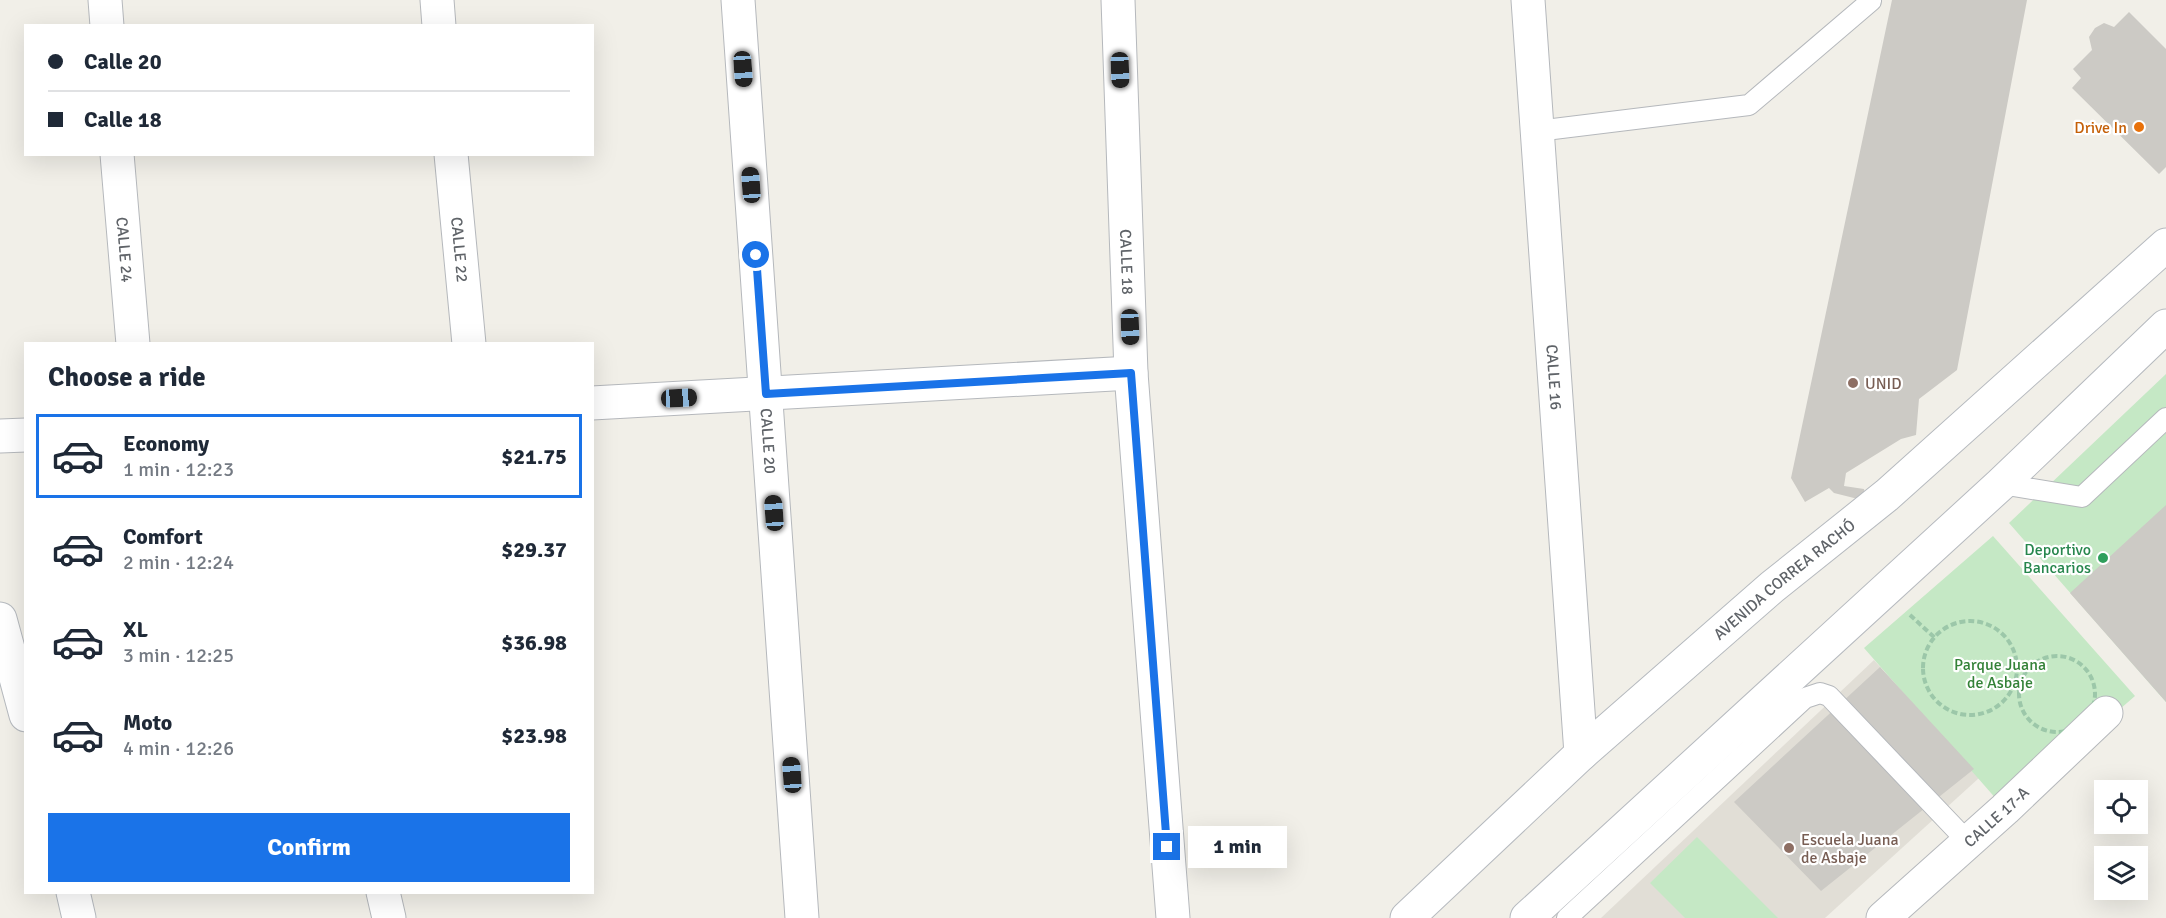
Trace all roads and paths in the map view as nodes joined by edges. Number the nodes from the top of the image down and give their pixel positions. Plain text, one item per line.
1 (105, 0) edge
2 (437, 0) edge
3 (738, 0) edge
4 (1118, 0) edge
5 (1528, 0) edge
6 (1871, 1) edge
7 (107, 24) edge
8 (439, 24) edge
9 (1537, 131) junction
10 (117, 156) edge
11 (451, 156) edge
12 (2166, 245) edge
13 (2166, 326) edge
14 (133, 342) edge
15 (469, 342) edge
16 (1131, 373) junction
17 (766, 394) junction
18 (594, 403) edge
19 (2166, 418) edge
20 (24, 435) edge
21 (0, 436) edge
22 (2001, 484) junction
23 (1906, 611) dead end
24 (0, 619) edge
25 (1935, 638) junction
26 (2017, 687) junction
27 (24, 708) edge
28 (2106, 713) dead end
29 (1581, 754) junction
30 (1968, 842) junction
31 (383, 894) edge
32 (389, 918) edge
33 (802, 918) edge
34 (1173, 918) edge
35 (1407, 918) edge
36 (1527, 918) edge
37 (1567, 918) edge
38 (1883, 918) edge

1 - 7 street
2 - 8 street
3 - 17 street, CALLE 20
4 - 16 street, CALLE 18
5 - 9 street, CALLE 16
6 - 9 lane
9 - 29 street, CALLE 16
10 - 14 street, CALLE 24
11 - 15 street, CALLE 22
12 - 29 street, AVENIDA CORREA RACHÓ
13 - 22 street
16 - 17 street
16 - 34 street, CALLE 18
17 - 18 street
17 - 33 street, CALLE 20
19 - 22 lane
20 - 21 street
22 - 36 street
23 - 25 path
24 - 27 street
25 - 26 path
25 - 26 path
26 - 26 path
28 - 30 street, CALLE 17-A
29 - 35 street, AVENIDA CORREA RACHÓ
30 - 37 lane
30 - 38 street, CALLE 17-A
31 - 32 street

